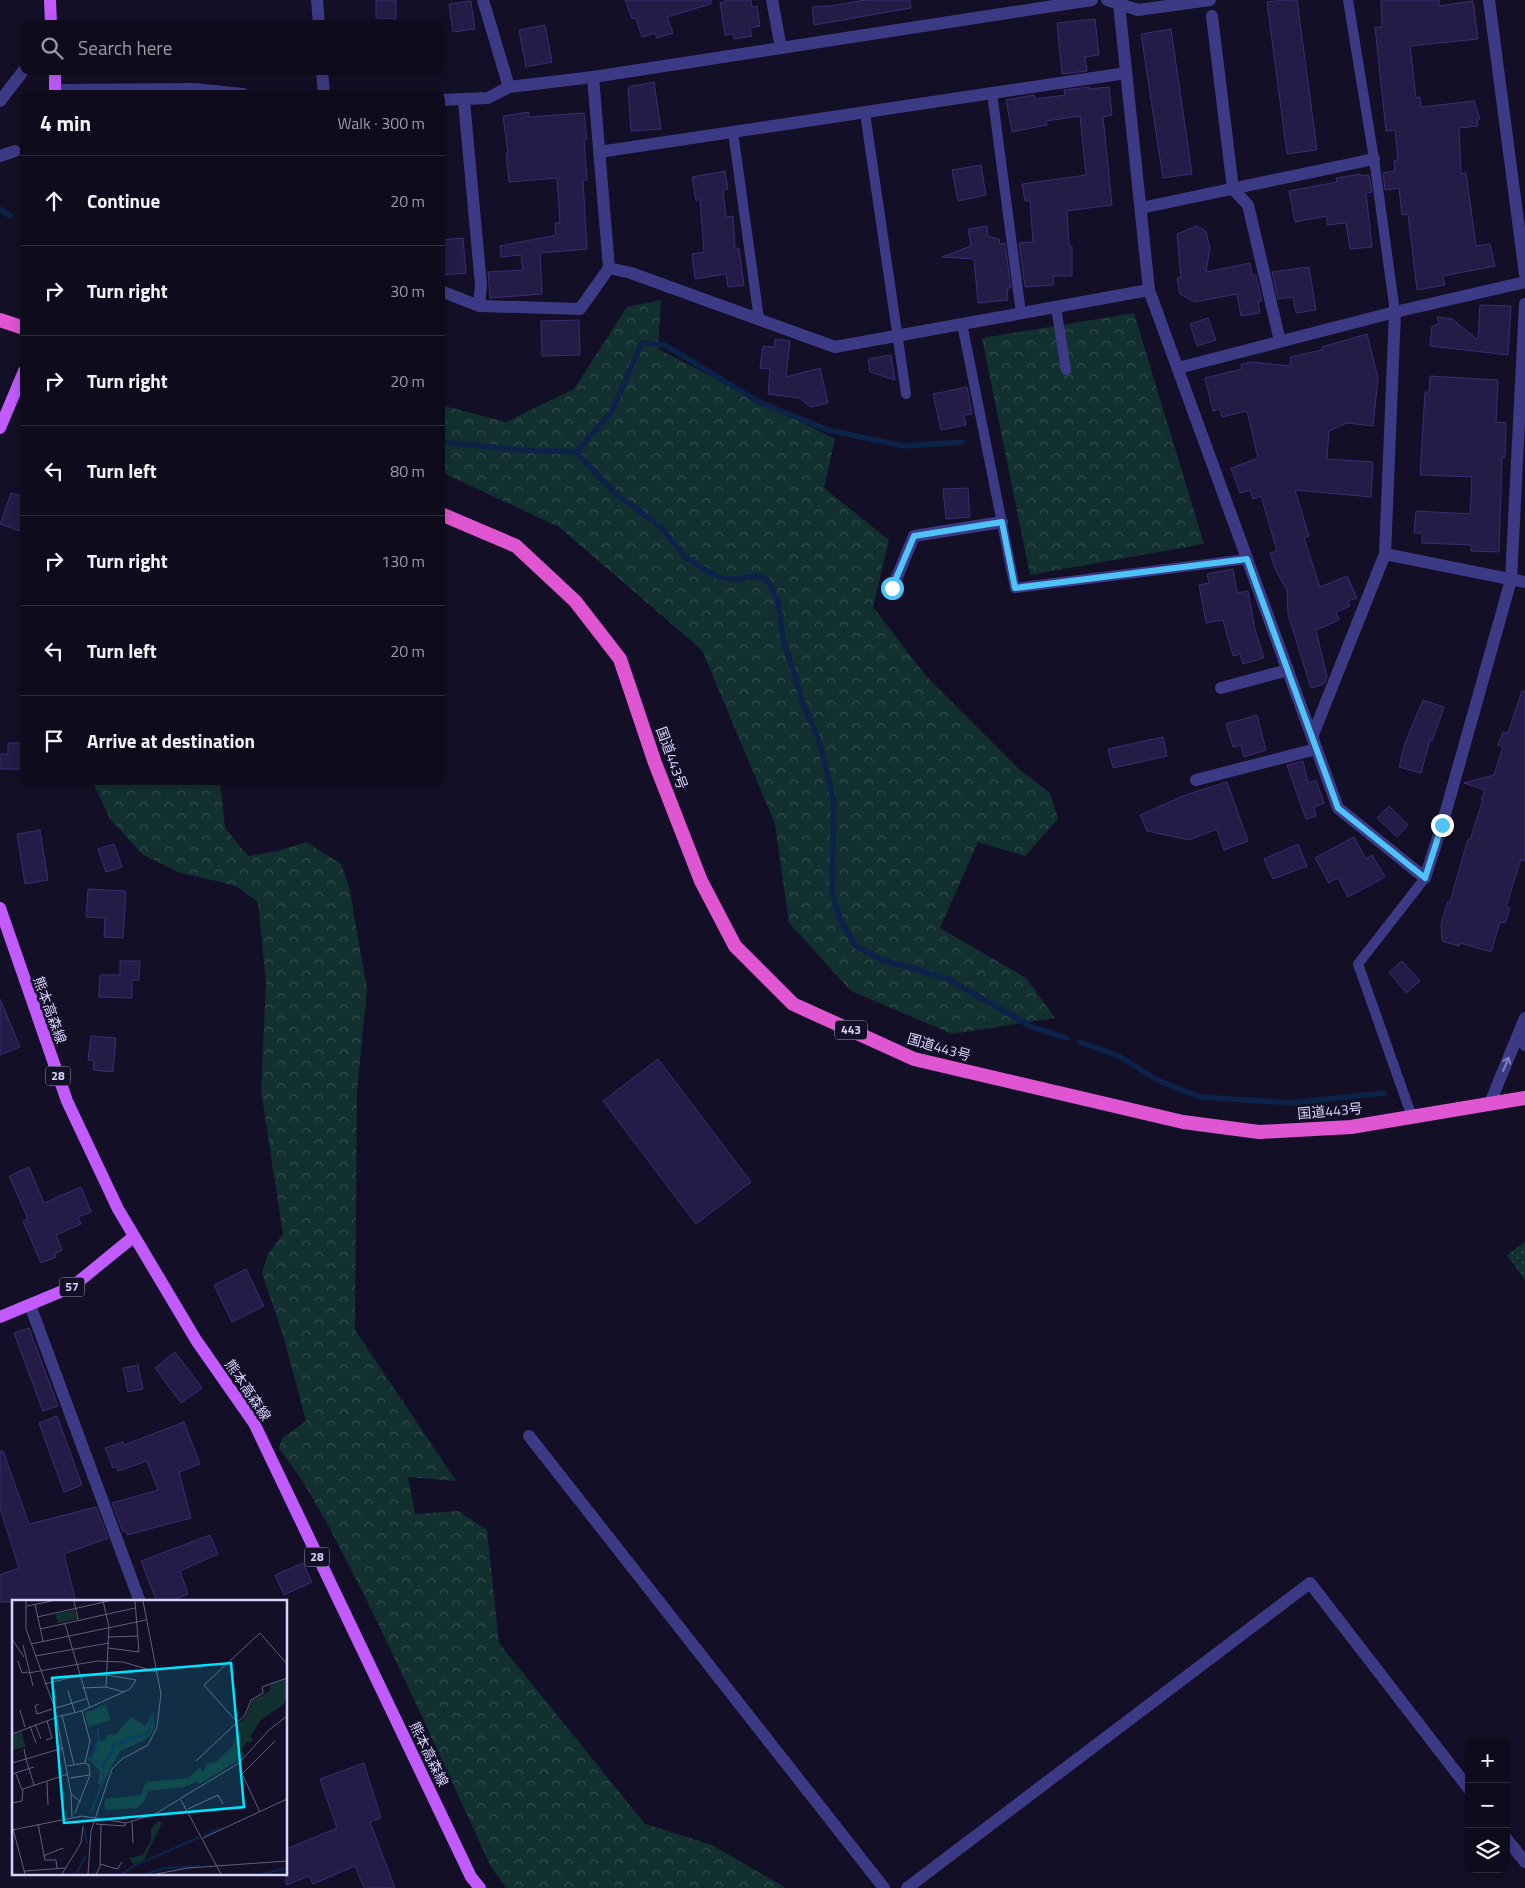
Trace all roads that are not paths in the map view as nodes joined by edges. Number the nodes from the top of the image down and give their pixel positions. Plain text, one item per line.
1 (50, 0) edge
2 (317, 0) edge
3 (483, 0) edge
4 (772, 0) edge
5 (1092, 0) edge
6 (1210, 0) edge
7 (1348, 0) edge
8 (1488, 0) edge
9 (1113, 2) edge
10 (1212, 16) dead end
11 (52, 20) edge
12 (319, 20) edge
13 (781, 48) junction
14 (1126, 73) junction
15 (20, 75) edge
16 (55, 75) edge
17 (322, 75) edge
18 (593, 77) junction
19 (509, 87) junction
20 (55, 90) edge
21 (148, 90) edge
22 (205, 90) edge
23 (324, 90) edge
24 (992, 93) junction
25 (445, 100) edge
26 (0, 101) edge
27 (464, 101) junction
28 (864, 112) junction
29 (733, 132) junction
30 (15, 151) dead end
31 (599, 152) junction
32 (0, 156) edge
33 (1374, 159) junction
34 (1233, 188) junction
35 (1141, 208) junction
36 (609, 268) junction
37 (1525, 274) edge
38 (1525, 282) edge
39 (1149, 290) junction
40 (445, 293) edge
41 (1525, 304) edge
42 (479, 306) junction
43 (1056, 307) junction
44 (1394, 312) junction
45 (1021, 313) junction
46 (0, 320) edge
47 (759, 320) junction
48 (962, 324) junction
49 (20, 327) edge
50 (896, 336) junction
51 (1280, 342) junction
52 (1178, 368) junction
53 (1066, 370) dead end
54 (20, 380) edge
55 (906, 394) dead end
56 (0, 428) edge
57 (445, 516) edge
58 (1002, 522) junction
59 (1385, 554) junction
60 (1247, 559) junction
61 (1511, 580) junction
62 (1525, 582) edge
63 (892, 588) dead end
64 (1288, 670) junction
65 (1220, 688) dead end
66 (1314, 743) junction
67 (1196, 780) dead end
68 (1425, 878) junction
69 (0, 908) edge
70 (1524, 1021) edge
71 (1525, 1045) edge
72 (1525, 1098) edge
73 (1490, 1103) junction
74 (1412, 1117) junction
75 (132, 1238) junction
76 (30, 1305) junction
77 (0, 1317) edge
78 (529, 1436) dead end
79 (139, 1600) edge
80 (1465, 1785) edge
81 (1510, 1843) edge
82 (1525, 1862) edge
83 (480, 1888) edge
84 (884, 1888) edge
85 (907, 1888) edge

1 - 11 main road
2 - 12 street
3 - 19 street
4 - 13 street
5 - 13 street
6 - 9 street
7 - 33 lane
8 - 37 street
9 - 14 street
10 - 34 street
13 - 18 street
14 - 24 street
14 - 35 street
15 - 26 street
16 - 20 main road
17 - 23 street
18 - 19 street
18 - 31 street
19 - 27 street
21 - 22 street
24 - 28 street
24 - 45 lane
25 - 27 street
27 - 42 street
28 - 29 street
28 - 50 lane
29 - 31 street
29 - 47 lane
30 - 32 street
31 - 36 street
33 - 34 street
33 - 44 lane
34 - 35 street
34 - 51 street
35 - 39 street
36 - 42 street
36 - 47 street
38 - 44 street
39 - 43 street
39 - 52 street
40 - 42 street
41 - 61 street
43 - 45 street
43 - 53 lane
44 - 51 street
44 - 59 street
45 - 48 street
46 - 49 highway
47 - 50 street
48 - 50 street
48 - 58 lane
50 - 55 lane
51 - 52 street
52 - 60 street
54 - 56 main road
57 - 74 highway, 国道443号 / 443
58 - 60 lane
58 - 63 street
59 - 61 street
59 - 66 street
60 - 64 street
61 - 62 street
61 - 68 street
64 - 65 street
64 - 66 street
66 - 67 street
66 - 68 street
68 - 74 lane
69 - 75 main road, 熊本高森線 / 28
70 - 71 street
73 -> 70 street
72 - 73 highway, 国道443号 / 443
73 - 74 highway, 国道443号 / 443
75 - 76 main road, 57
75 - 83 main road, 熊本高森線 / 28
76 - 77 main road, 57
76 - 79 street
78 - 84 street
80 - 85 street
81 - 82 street

